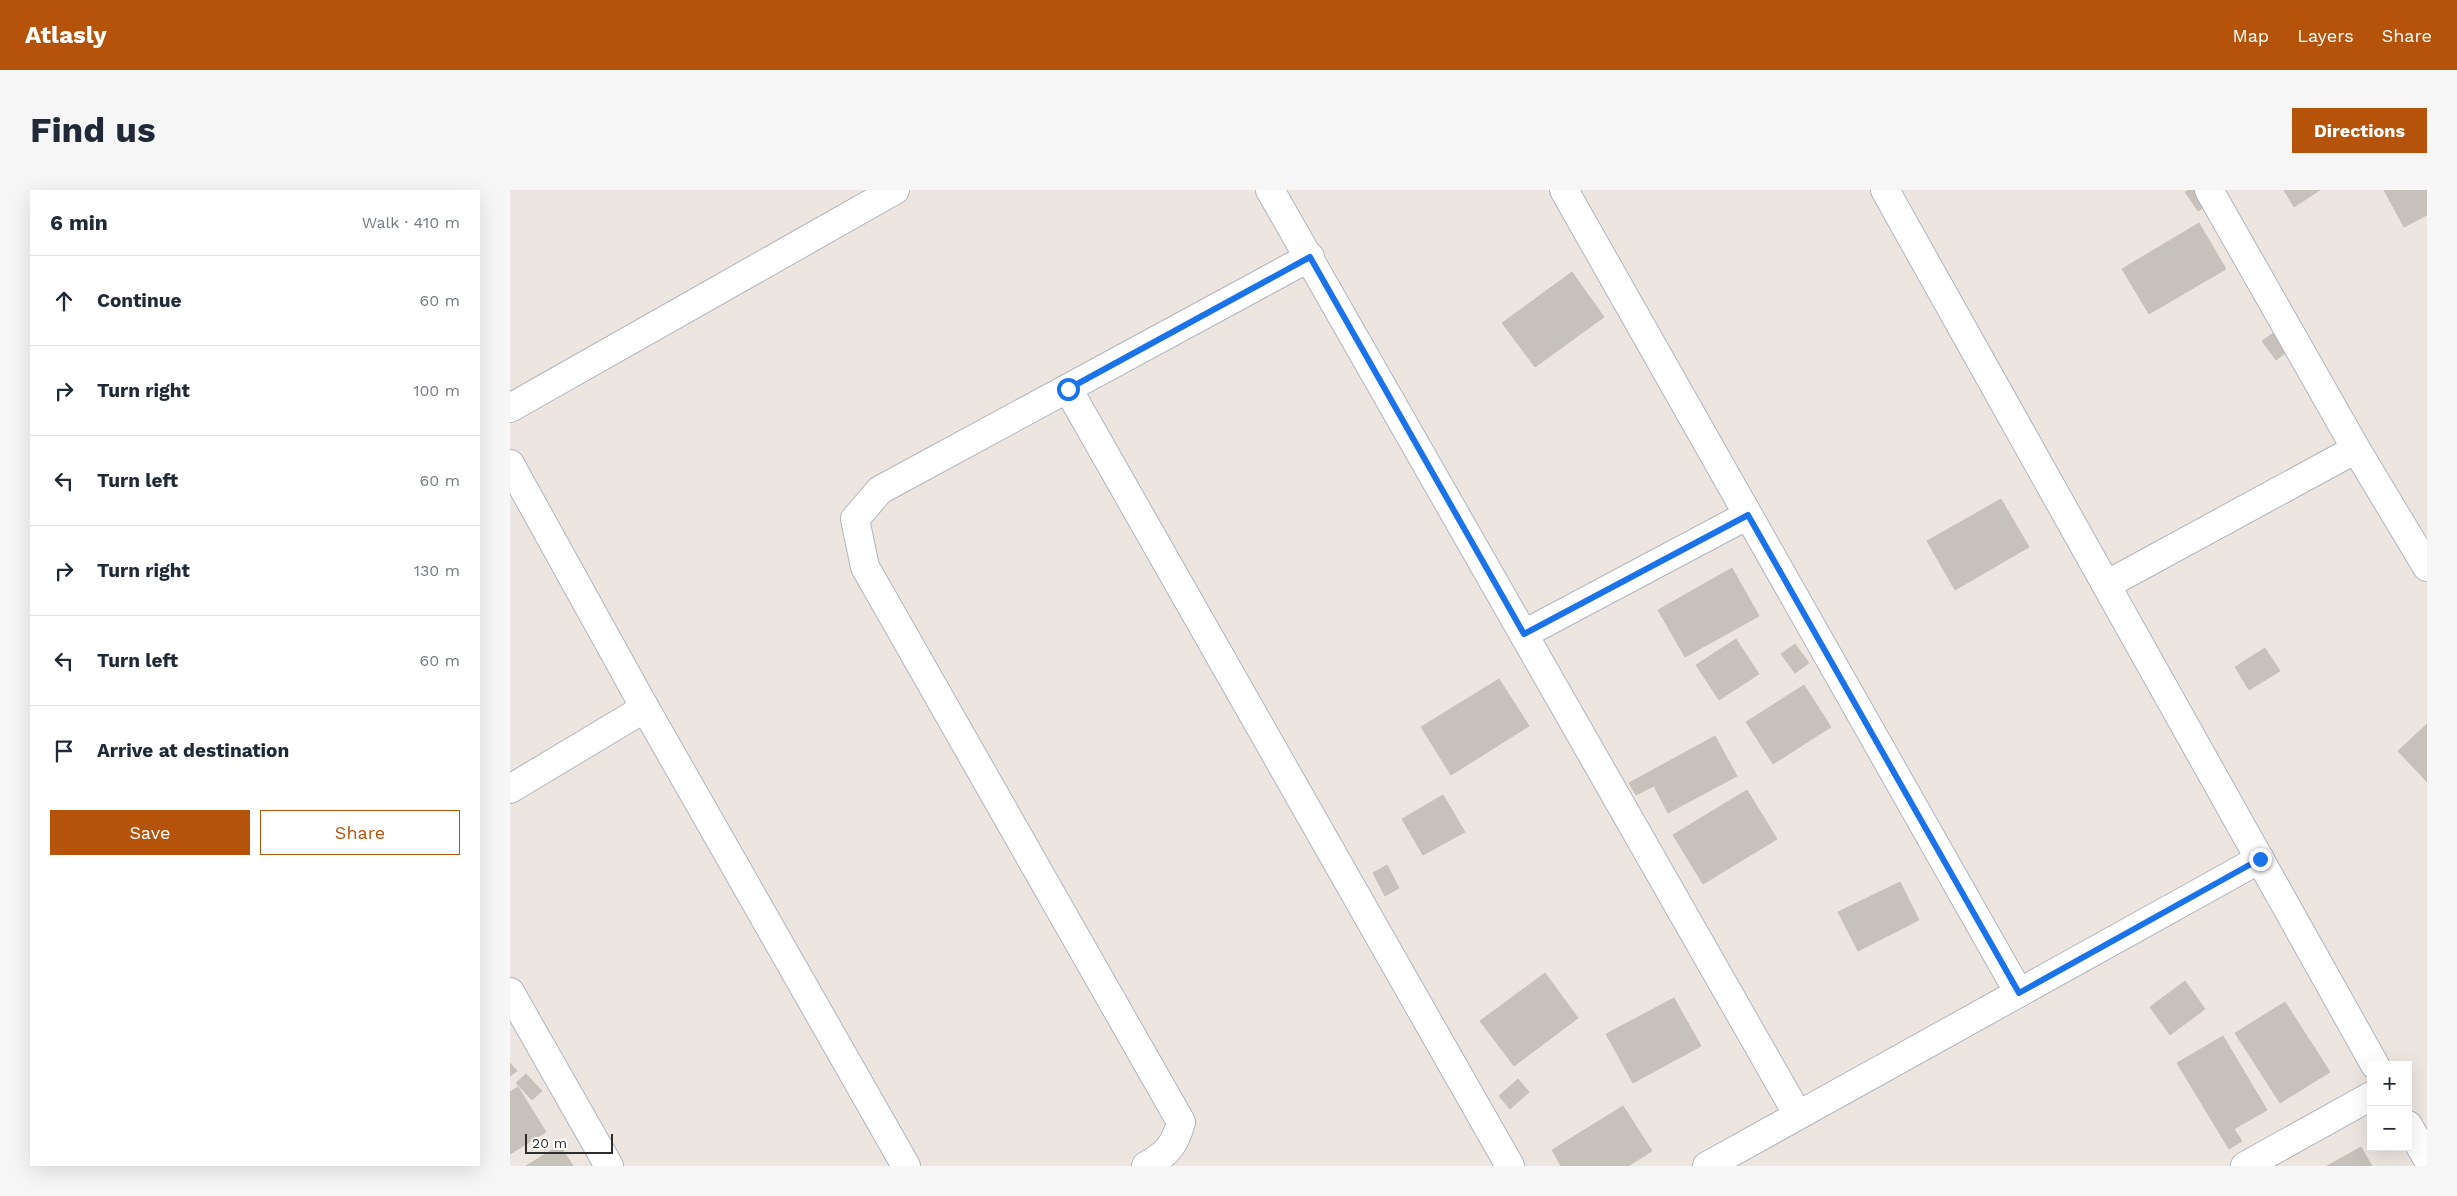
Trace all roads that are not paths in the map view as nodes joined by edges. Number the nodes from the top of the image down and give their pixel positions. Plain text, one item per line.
1 (895, 190) edge
2 (1270, 190) edge
3 (1564, 190) edge
4 (1885, 190) edge
5 (2209, 190) edge
6 (1310, 257) junction
7 (1068, 389) junction
8 (510, 408) edge
9 (2356, 449) junction
10 (510, 464) edge
11 (1748, 515) junction
12 (2427, 567) edge
13 (2106, 585) junction
14 (1524, 634) junction
15 (645, 708) junction
16 (510, 789) edge
17 (2260, 859) junction
18 (510, 992) edge
19 (2019, 993) junction
20 (2373, 1061) edge
21 (2367, 1098) edge
22 (1798, 1115) junction
23 (2412, 1132) edge
24 (2427, 1158) edge
25 (609, 1166) edge
26 (906, 1166) edge
27 (1146, 1166) edge
28 (1510, 1166) edge
29 (1707, 1166) edge
30 (2245, 1166) edge

1 - 8 street
2 - 6 street
3 - 11 street
4 - 13 street
5 - 9 street
6 - 7 street
6 - 14 street
7 - 27 street
7 - 28 street
9 - 12 street
9 - 13 street
10 - 15 street
11 - 14 street
11 - 19 street
13 - 17 street
14 - 22 street
15 - 16 street
15 - 26 street
17 - 19 street
17 - 20 street
18 - 25 street
19 - 22 street
21 - 30 street
22 - 29 street
23 - 24 street

